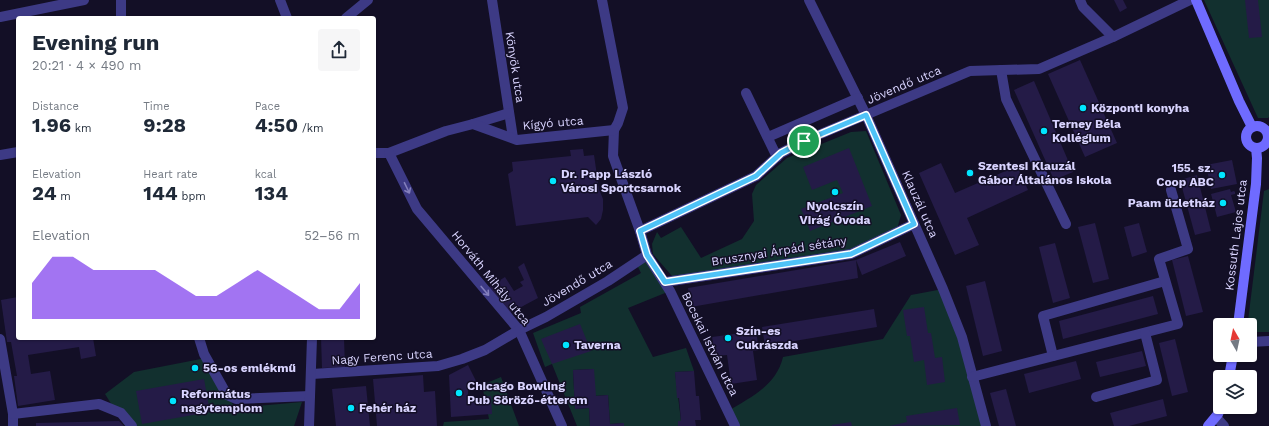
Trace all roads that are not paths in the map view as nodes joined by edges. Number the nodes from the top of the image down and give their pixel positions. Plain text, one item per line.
1 (84, 0) edge
2 (121, 0) edge
3 (280, 0) edge
4 (368, 0) edge
5 (492, 0) edge
6 (602, 0) edge
7 (809, 0) edge
8 (1080, 0) edge
9 (1190, 0) edge
10 (1196, 0) edge
11 (121, 16) edge
12 (286, 16) edge
13 (348, 16) edge
14 (0, 17) edge
15 (1113, 37) junction
16 (1001, 70) junction
17 (746, 92) dead end
18 (858, 98) junction
19 (509, 113) junction
20 (866, 115) junction
21 (473, 124) junction
22 (1252, 127) junction
23 (614, 130) junction
24 (1268, 132) edge
25 (768, 137) junction
26 (513, 138) junction
27 (1256, 148) junction
28 (16, 152) edge
29 (376, 153) edge
30 (389, 153) junction
31 (0, 155) edge
32 (777, 156) junction
33 (1170, 190) dead end
34 (914, 224) junction
35 (1066, 224) dead end
36 (640, 231) junction
37 (647, 255) junction
38 (1165, 281) junction
39 (665, 282) junction
40 (1239, 318) edge
41 (518, 330) junction
42 (1144, 332) junction
43 (0, 339) edge
44 (200, 340) edge
45 (312, 340) edge
46 (1269, 341) edge
47 (1257, 342) edge
48 (1053, 356) junction
49 (312, 374) junction
50 (972, 377) junction
51 (4, 386) edge
52 (310, 396) junction
53 (1096, 397) dead end
54 (12, 414) junction
55 (1218, 414) edge
56 (1216, 417) junction
57 (13, 426) edge
58 (132, 426) edge
59 (309, 426) edge
60 (562, 426) edge
61 (735, 426) edge
62 (986, 426) edge
63 (1208, 426) edge
64 (1224, 426) edge

1 - 14 street
2 - 11 street
3 - 12 street
4 - 13 street
5 - 19 street, Könyök utca
6 - 23 street, Bocskai István utca
7 - 18 street, Klauzál utca
8 - 15 street
9 - 15 street, Jövendő utca
10 - 22 street
15 - 16 street, Jövendő utca
16 - 20 street, Jövendő utca
16 - 35 street
17 - 25 street
18 - 20 street, Klauzál utca
18 - 25 street
19 - 21 street, Kígyó utca
19 - 26 street, Könyök utca
20 - 32 street, Jövendő utca
20 - 34 street, Klauzál utca
21 - 26 street, Kígyó utca
21 - 30 street, Kígyó utca
22 - 24 street
22 - 27 street
23 - 26 street, Kígyó utca
23 - 36 street, Bocskai István utca
24 - 27 street
25 - 32 street
27 - 40 street, Kossuth Lajos utca
28 - 31 street
29 - 30 street, Kígyó utca
30 -> 41 street, Horváth Mihály utca
32 - 36 street, Jövendő utca
33 - 38 street
34 - 39 street, Brusznyai Árpád sétány
34 - 50 street, Klauzál utca
36 - 37 street, Bocskai István utca
37 - 39 street, Bocskai István utca
37 - 41 street, Jövendő utca
38 - 42 street
38 - 48 street
39 - 61 street, Bocskai István utca
41 - 49 street, Nagy Ferenc utca
41 - 60 street, Horváth Mihály utca
42 - 48 street
42 - 53 street
43 - 51 street
44 - 52 street
45 - 49 street
46 - 47 street
48 - 50 street
49 - 52 street
50 - 62 street, Klauzál utca
51 - 54 street
52 - 59 street
54 - 57 street
54 - 58 street
55 - 56 street
56 - 63 street
56 - 64 street

